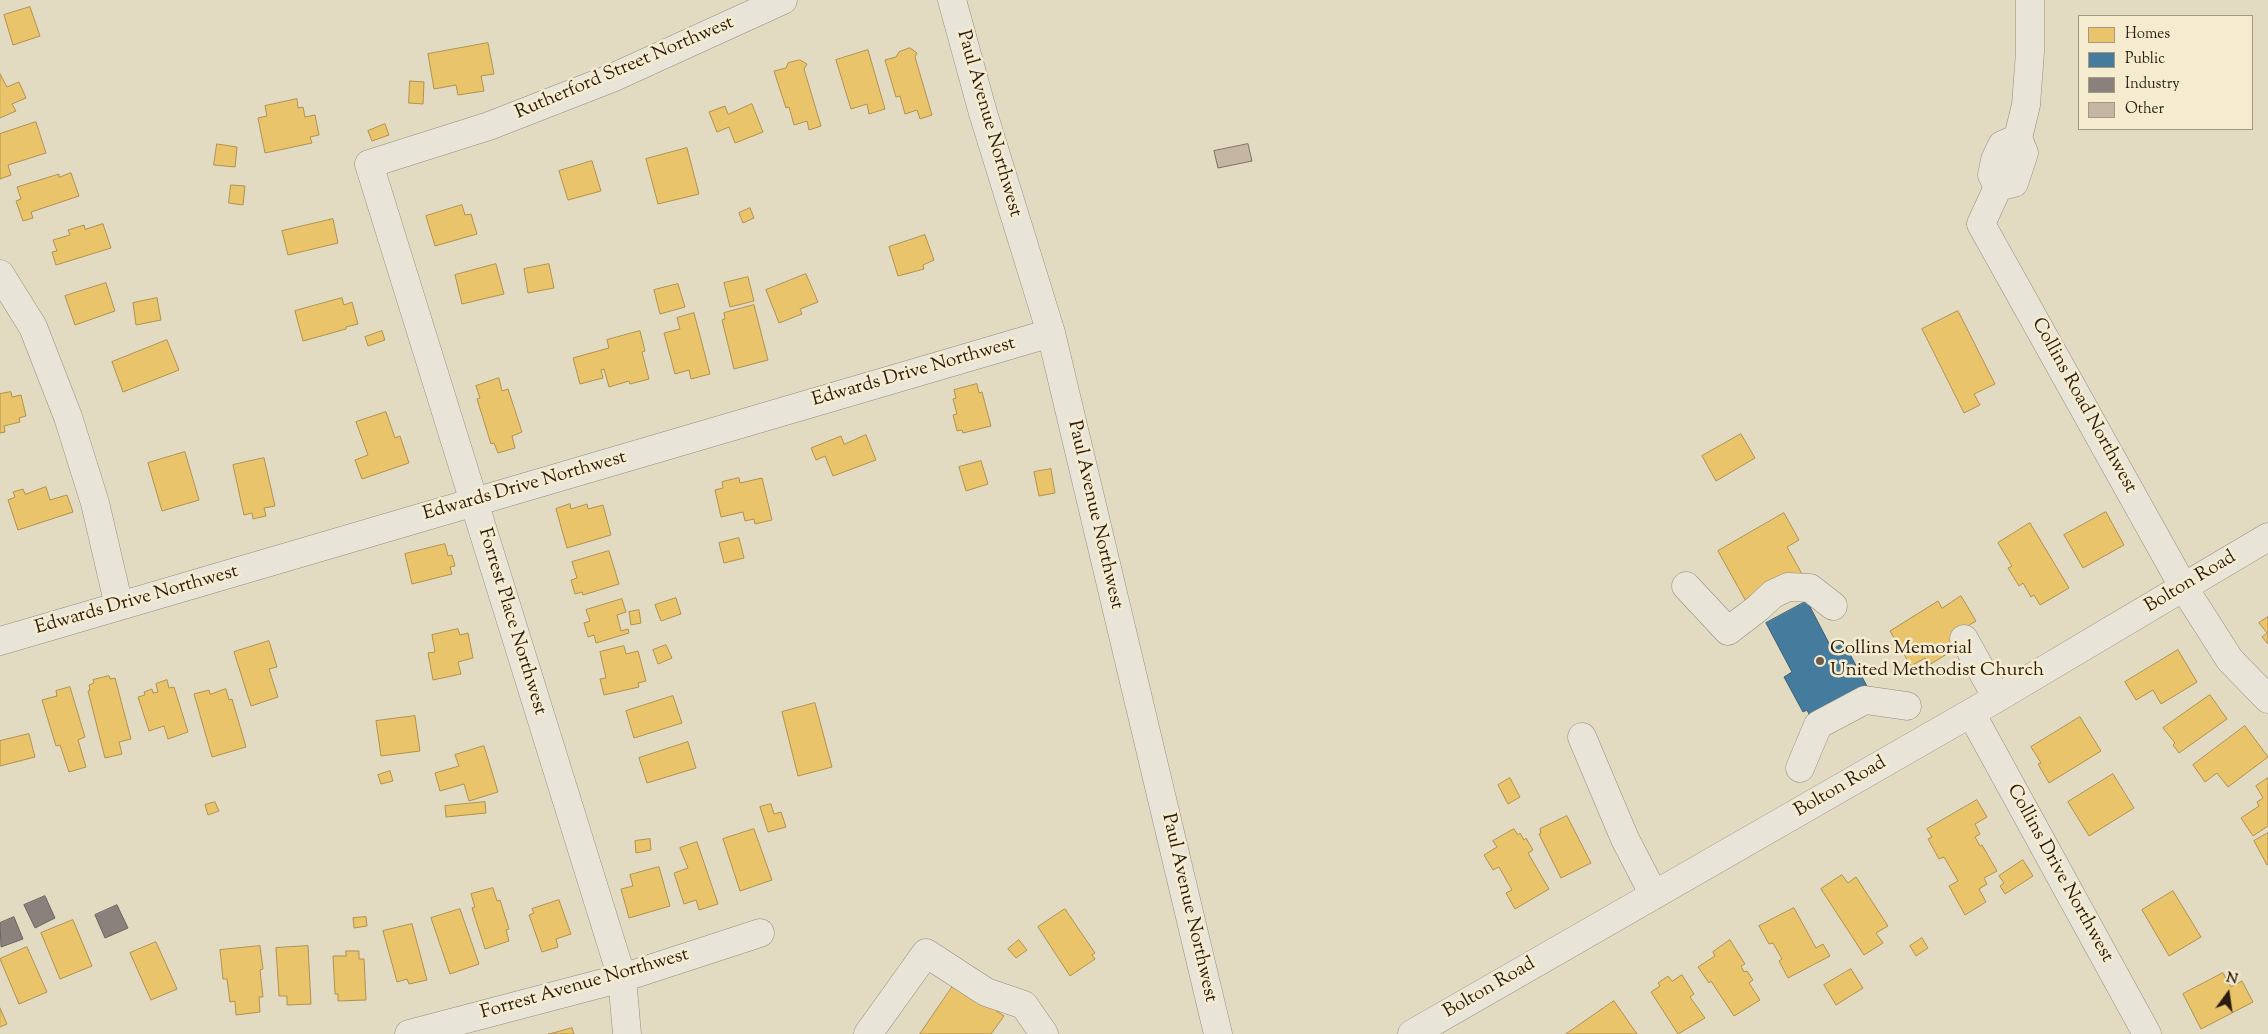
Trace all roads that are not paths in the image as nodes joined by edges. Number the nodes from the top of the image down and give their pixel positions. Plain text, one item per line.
1 (783, 0) edge
2 (952, 0) edge
3 (2030, 0) edge
4 (465, 134) joint
5 (0, 274) edge
6 (1051, 332) junction
7 (473, 502) junction
8 (2268, 537) edge
9 (1686, 586) dead end
10 (2184, 588) junction
11 (119, 606) junction
12 (1833, 606) dead end
13 (1758, 608) junction
14 (1756, 635) dead end
15 (1964, 639) dead end
16 (0, 641) edge
17 (1997, 698) junction
18 (2268, 699) edge
19 (1971, 713) junction
20 (1931, 736) junction
21 (1582, 737) dead end
22 (1818, 801) junction
23 (1654, 895) junction
24 (760, 933) dead end
25 (622, 978) junction
26 (409, 1034) edge
27 (627, 1034) edge
28 (868, 1034) edge
29 (1044, 1034) edge
30 (1218, 1034) edge
31 (1412, 1034) edge
32 (2147, 1034) edge

1 - 4 street, Rutherford Street Northwest
2 - 6 street, Paul Avenue Northwest
3 - 10 street, Collins Road Northwest
4 - 7 street, Forrest Place Northwest
5 - 11 street
6 - 7 street, Edwards Drive Northwest
6 - 30 street, Paul Avenue Northwest
7 - 11 street, Edwards Drive Northwest
7 - 25 street, Forrest Place Northwest
8 - 10 street, Bolton Road
9 - 13 street
10 - 17 street, Bolton Road
10 - 18 street, Collins Road Northwest
11 - 16 street, Edwards Drive Northwest
12 - 13 street
13 - 14 street
15 - 17 street
17 - 19 street, Bolton Road
19 - 20 street, Bolton Road
19 - 32 street, Collins Drive Northwest
20 - 22 street, Bolton Road
20 - 22 street
21 - 23 street
22 - 23 street, Bolton Road
23 - 31 street, Bolton Road
24 - 25 street, Forrest Avenue Northwest
25 - 26 street, Forrest Avenue Northwest
25 - 27 street, Forrest Place Northwest
28 - 29 street

